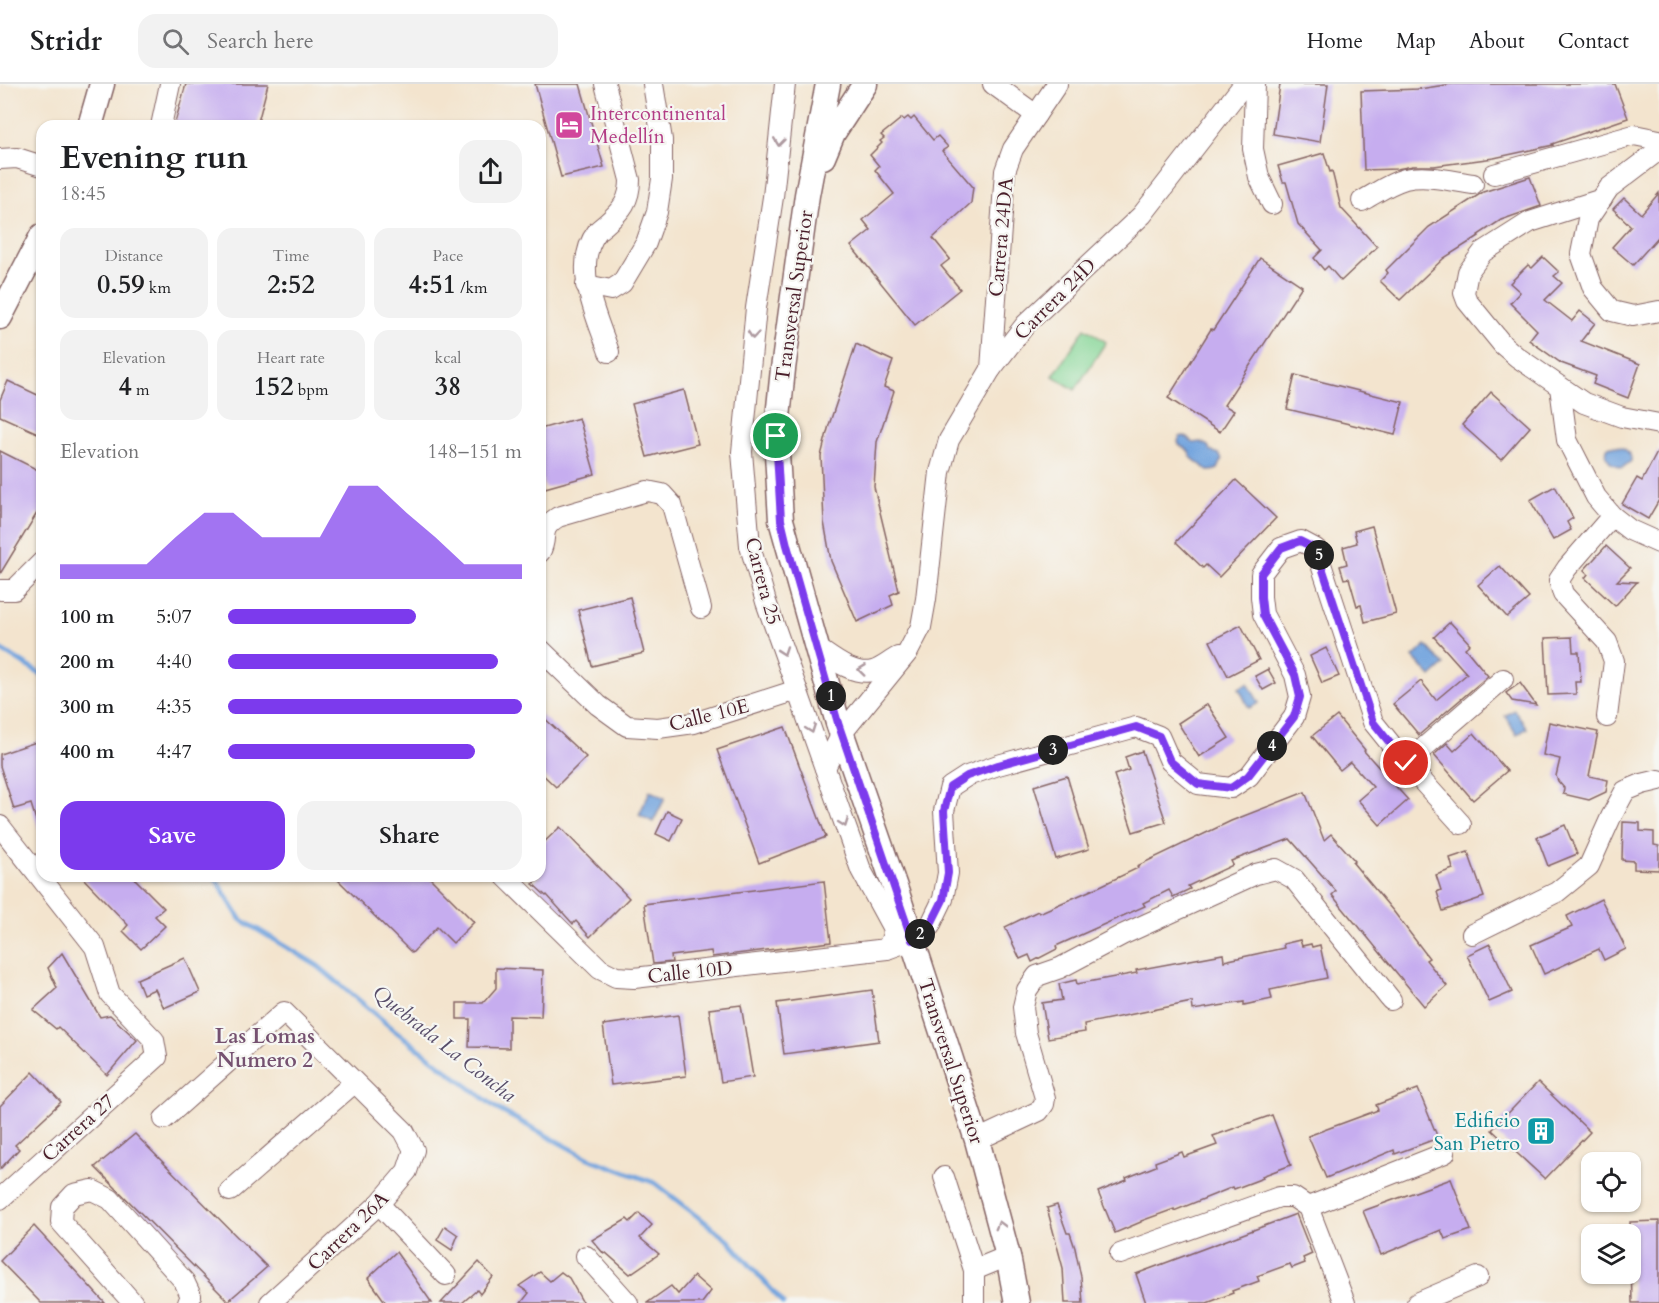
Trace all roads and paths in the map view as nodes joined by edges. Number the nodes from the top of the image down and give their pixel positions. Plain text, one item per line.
1 (102, 84) edge
2 (170, 84) edge
3 (605, 84) edge
4 (654, 84) edge
5 (785, 84) edge
6 (828, 84) edge
7 (865, 84) edge
8 (993, 84) edge
9 (1057, 84) edge
10 (1244, 84) edge
11 (1256, 84) edge
12 (1036, 115) junction
13 (92, 120) edge
14 (162, 120) edge
15 (1659, 140) edge
16 (1659, 150) edge
17 (0, 159) edge
18 (36, 164) edge
19 (1494, 174) dead end
20 (1473, 184) dead end
21 (807, 195) junction
22 (1602, 199) junction
23 (1362, 201) dead end
24 (1272, 204) dead end
25 (36, 248) edge
26 (586, 285) junction
27 (1659, 311) edge
28 (0, 317) edge
29 (609, 352) dead end
30 (991, 369) junction
31 (1560, 387) junction
32 (1659, 424) edge
33 (1612, 516) junction
34 (546, 528) edge
35 (1659, 543) edge
36 (36, 567) edge
37 (7, 590) edge
38 (701, 608) dead end
39 (817, 648) junction
40 (908, 652) junction
41 (546, 655) edge
42 (1503, 679) dead end
43 (797, 690) junction
44 (1607, 717) dead end
45 (842, 733) junction
46 (1406, 763) junction
47 (825, 768) junction
48 (1659, 780) edge
49 (1461, 824) dead end
50 (0, 826) edge
51 (36, 872) edge
52 (44, 882) edge
53 (510, 882) edge
54 (1472, 934) dead end
55 (912, 940) junction
56 (887, 949) junction
57 (1391, 1000) dead end
58 (354, 1083) junction
59 (164, 1119) dead end
60 (977, 1140) junction
61 (1445, 1153) dead end
62 (944, 1177) dead end
63 (230, 1191) dead end
64 (0, 1199) edge
65 (379, 1204) junction
66 (1308, 1207) junction
67 (1120, 1254) dead end
68 (586, 1256) dead end
69 (1008, 1256) junction
70 (974, 1270) junction
71 (446, 1275) dead end
72 (1478, 1277) dead end
73 (283, 1299) edge
74 (620, 1300) edge
75 (133, 1303) edge
76 (188, 1303) edge
77 (974, 1303) edge
78 (1017, 1303) edge
79 (1345, 1303) edge
80 (1417, 1303) edge

1 - 13 main road
2 - 14 street
3 - 26 street
4 - 26 street
5 -> 43 street, Carrera 25
6 - 21 main road, Transversal Superior
7 - 21 main road
8 - 12 street
9 - 12 street, Carrera 24DA
10 - 30 street, Carrera 24D
11 - 24 street
12 - 30 street, Carrera 24DA
15 - 19 street
16 - 22 street
17 - 18 street
20 - 23 street
21 - 39 main road, Transversal Superior
22 - 27 street
22 - 31 street
25 - 28 main road
26 - 29 street
30 - 40 street, Carrera 24D
31 - 32 street
31 - 33 street
33 - 35 street
33 - 44 street
34 - 38 street
36 - 37 street
40 -> 39 street
39 - 45 main road, Transversal Superior
40 - 45 street, Carrera 24D
41 - 43 street, Calle 10E
42 - 46 street
43 -> 47 street, Carrera 25
45 - 47 street, Carrera 24D
45 - 55 main road, Transversal Superior
46 - 49 street
46 - 55 street
47 -> 56 street, Carrera 25
48 - 54 street
50 - 51 street, Carrera 27
52 - 64 street, Carrera 27
53 - 56 street, Calle 10D
55 - 56 street, Calle 10D
55 - 60 main road, Transversal Superior
57 - 60 street
58 - 59 street
58 - 63 street
58 - 65 street, Carrera 26A
69 -> 60 main road, Transversal Superior
61 - 66 street
62 - 70 street
65 - 71 street
65 - 73 street, Carrera 26A
66 - 67 street
66 - 79 street
68 - 74 street
69 - 70 street
69 - 78 main road, Transversal Superior
70 - 77 street
72 - 80 street
75 - 76 street

